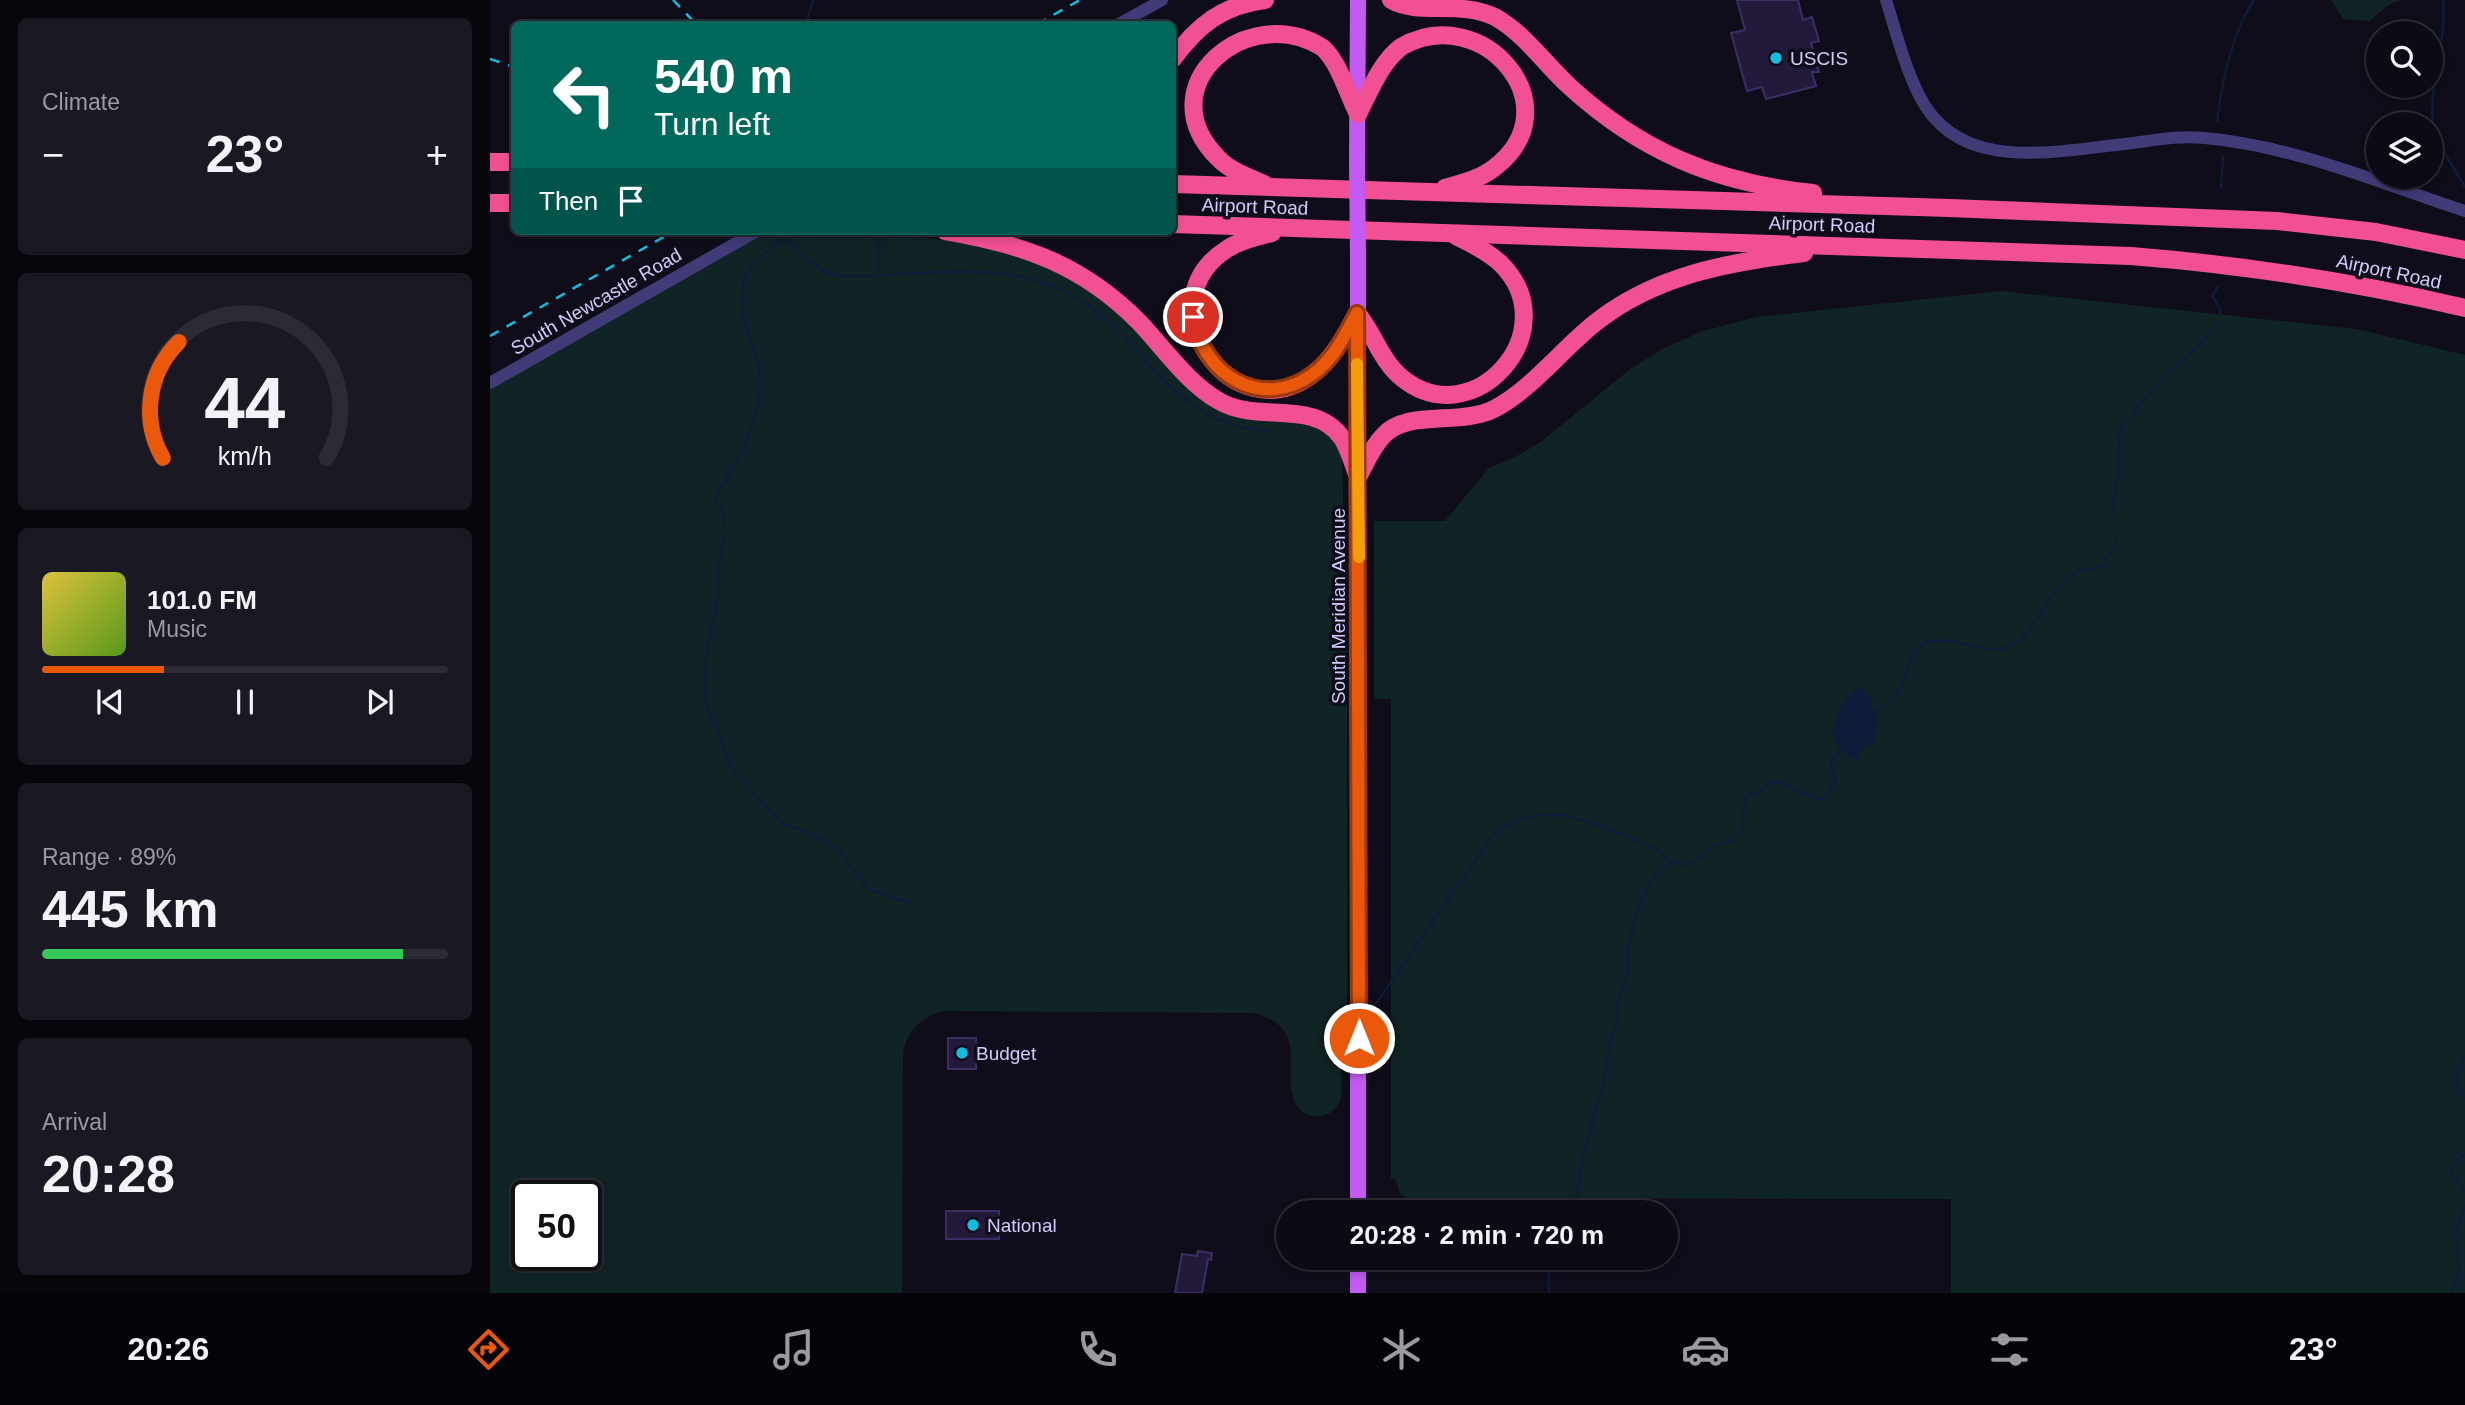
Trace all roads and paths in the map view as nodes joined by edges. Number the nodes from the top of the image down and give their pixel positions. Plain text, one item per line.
1 (1162, 0) edge
2 (1265, 0) edge
3 (1358, 0) edge
4 (1391, 0) edge
5 (1886, 0) edge
6 (1124, 21) edge
7 (1176, 55) edge
8 (1357, 114) junction
9 (490, 162) edge
10 (511, 162) edge
11 (1176, 184) edge
12 (1271, 187) junction
13 (1432, 192) junction
14 (490, 203) edge
15 (511, 203) edge
16 (1949, 208) junction
17 (2465, 211) edge
18 (1176, 224) edge
19 (1289, 228) junction
20 (1451, 233) junction
21 (750, 235) edge
22 (969, 235) edge
23 (1863, 246) junction
24 (2465, 250) edge
25 (2465, 308) edge
26 (1357, 313) junction
27 (490, 383) edge
28 (1358, 477) junction
29 (1358, 1200) edge
30 (1358, 1270) edge
31 (1358, 1293) edge

1 - 6 street
2 - 7 highway
3 - 8 main road, South Meridian Avenue
4 - 16 highway
5 - 17 street
8 - 12 highway
8 - 13 highway
8 - 26 main road, South Meridian Avenue, bridge
9 - 10 highway
11 - 12 highway, Airport Road
12 - 13 highway, Airport Road
13 - 16 highway, Airport Road
14 - 15 highway
16 - 24 highway, Airport Road
18 - 19 highway, Airport Road
19 - 20 highway, Airport Road
19 - 26 highway
20 - 23 highway, Airport Road
20 - 26 highway
21 - 27 street, South Newcastle Road
22 - 28 highway
23 - 25 highway, Airport Road
23 - 28 highway
26 - 28 main road, South Meridian Avenue
28 - 29 main road, South Meridian Avenue
30 - 31 main road

